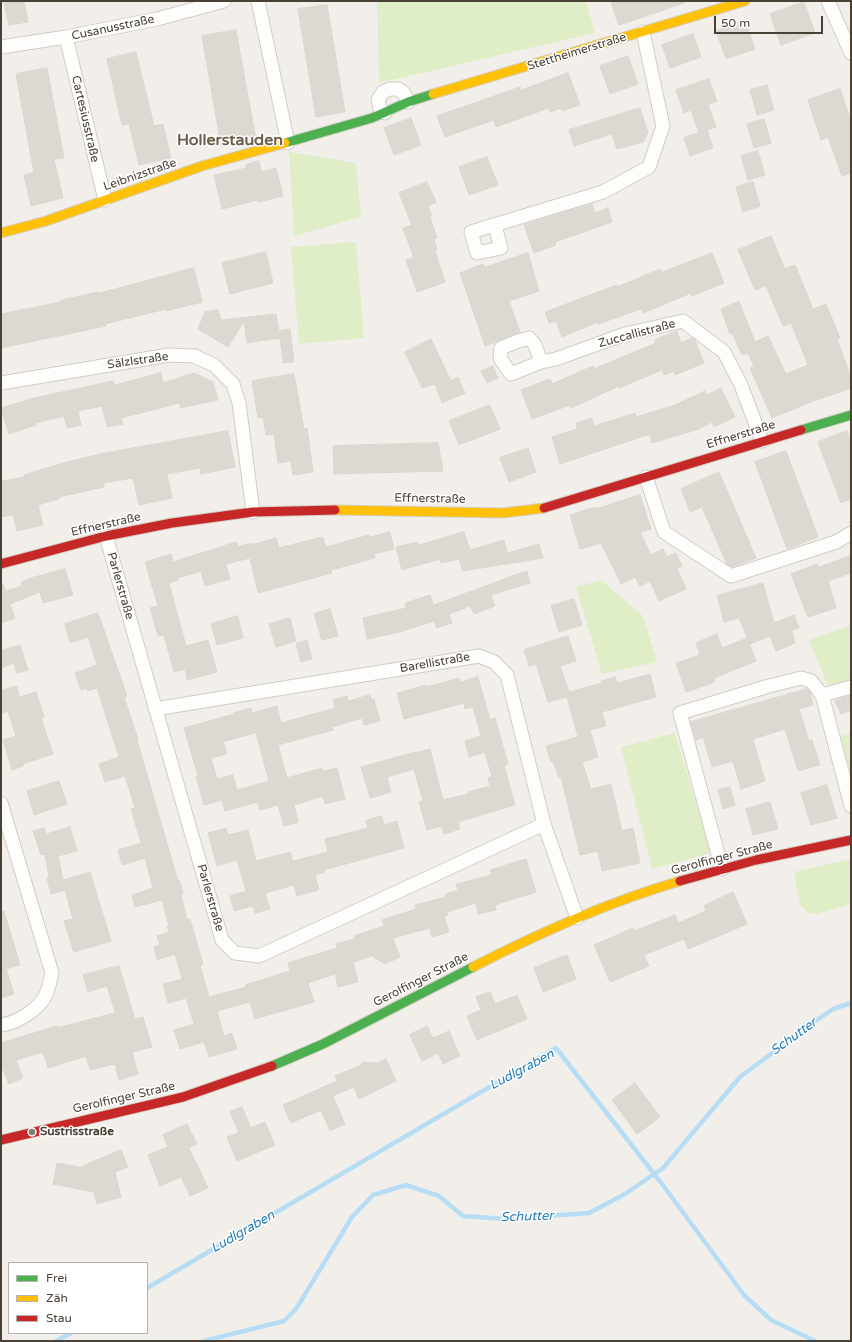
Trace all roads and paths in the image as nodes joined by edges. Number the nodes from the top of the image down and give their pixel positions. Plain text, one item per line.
1 (224, 1) edge
2 (258, 1) edge
3 (745, 1) edge
4 (828, 1) edge
5 (643, 32) junction
6 (66, 38) junction
7 (1, 47) edge
8 (851, 53) edge
9 (408, 102) junction
10 (385, 113) junction
11 (288, 143) junction
12 (105, 200) junction
13 (495, 226) dead end
14 (1, 233) edge
15 (541, 362) dead end
16 (1, 383) edge
17 (851, 416) edge
18 (762, 440) junction
19 (646, 477) junction
20 (253, 512) junction
21 (851, 533) edge
22 (106, 536) junction
23 (1, 564) edge
24 (851, 687) edge
25 (822, 694) junction
26 (155, 709) junction
27 (1, 802) edge
28 (851, 806) edge
29 (544, 824) junction
30 (851, 840) edge
31 (722, 869) junction
32 (577, 918) junction
33 (1, 1025) edge
34 (1, 1140) edge

1 - 6 street, Cusanusstraße
2 - 11 street
3 - 5 street, Stettheimerstraße
4 - 8 street
5 - 9 street, Stettheimerstraße
5 - 13 street
6 - 7 street, Cusanusstraße
6 - 12 street, Cartesiusstraße
9 - 10 street, Stettheimerstraße
9 - 10 street
10 - 11 street, Stettheimerstraße
11 - 12 street, Leibnizstraße
12 - 14 street, Leibnizstraße
15 - 18 street, Zuccallistraße
16 - 20 street, Sälzlstraße
17 - 18 street, Effnerstraße
18 - 19 street, Effnerstraße
19 - 20 street, Effnerstraße
19 - 21 street
20 - 22 street, Effnerstraße
22 - 23 street, Effnerstraße
22 - 26 street, Parlerstraße
24 - 25 street
25 - 28 street
25 - 31 street
26 - 29 street, Barellistraße
26 - 29 street, Parlerstraße
27 - 33 street
29 - 32 street, Barellistraße
30 - 31 street, Gerolfinger Straße
31 - 32 street, Gerolfinger Straße
32 - 34 street, Gerolfinger Straße

